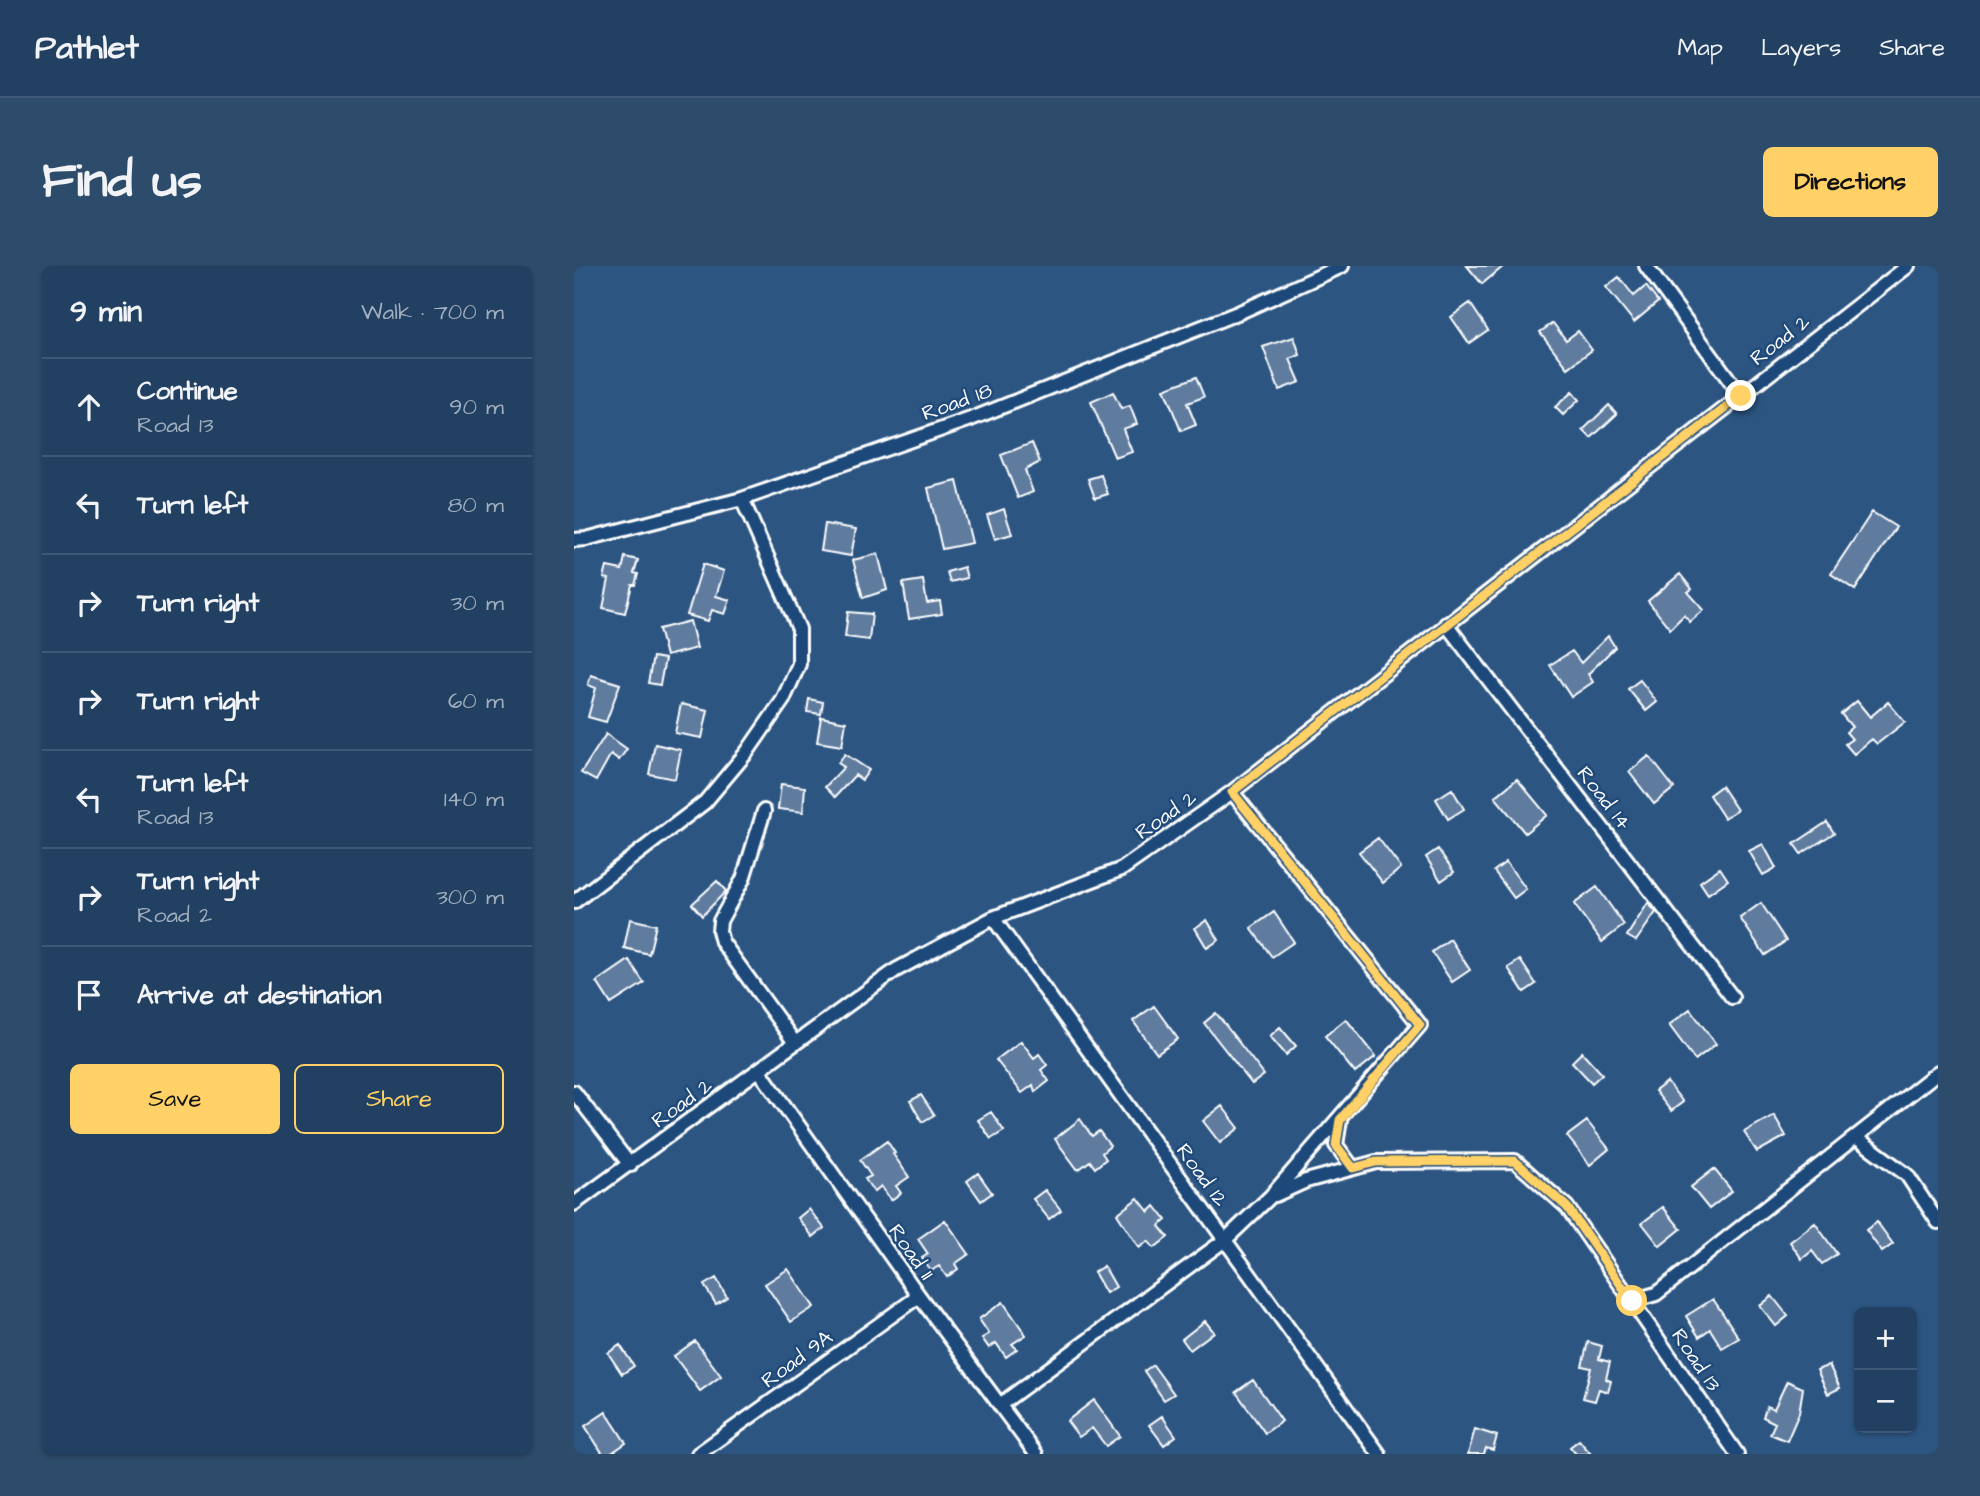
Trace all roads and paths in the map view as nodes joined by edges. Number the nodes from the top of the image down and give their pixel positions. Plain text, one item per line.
1 (1342, 266) edge
2 (1646, 266) edge
3 (1908, 266) edge
4 (1741, 396) junction
5 (742, 499) junction
6 (574, 540) edge
7 (1446, 624) junction
8 (1232, 792) junction
9 (764, 811) dead end
10 (574, 902) edge
11 (993, 918) junction
12 (1732, 997) dead end
13 (795, 1042) junction
14 (759, 1070) junction
15 (1938, 1072) edge
16 (574, 1092) edge
17 (1340, 1120) junction
18 (1857, 1138) junction
19 (630, 1165) junction
20 (1353, 1168) junction
21 (1271, 1196) junction
22 (574, 1204) edge
23 (1938, 1222) edge
24 (1225, 1240) junction
25 (919, 1296) junction
26 (1632, 1301) junction
27 (1001, 1404) junction
28 (698, 1454) edge
29 (1036, 1454) edge
30 (1379, 1454) edge
31 (1737, 1454) edge

1 - 5 street, Road 18
2 - 4 street
3 - 4 street, Road 2
4 - 7 street, Road 2
5 - 6 street, Road 18
5 - 10 street
7 - 8 street, Road 2
7 - 12 street, Road 14
8 - 11 street, Road 2
8 - 17 street
9 - 13 street
11 - 13 street, Road 2
11 - 24 street, Road 12
13 - 14 street, Road 2
14 - 19 street, Road 2
14 - 25 street, Road 11
15 - 18 street
16 - 19 street
17 - 20 street
17 - 21 street
18 - 23 street
18 - 26 street
19 - 22 street, Road 2
20 - 21 street
20 - 26 street, Road 13
21 - 24 street
24 - 27 street
24 - 30 street, Road 12
25 - 27 street, Road 11
25 - 28 street, Road 9A
26 - 31 street, Road 13
27 - 29 street, Road 11

